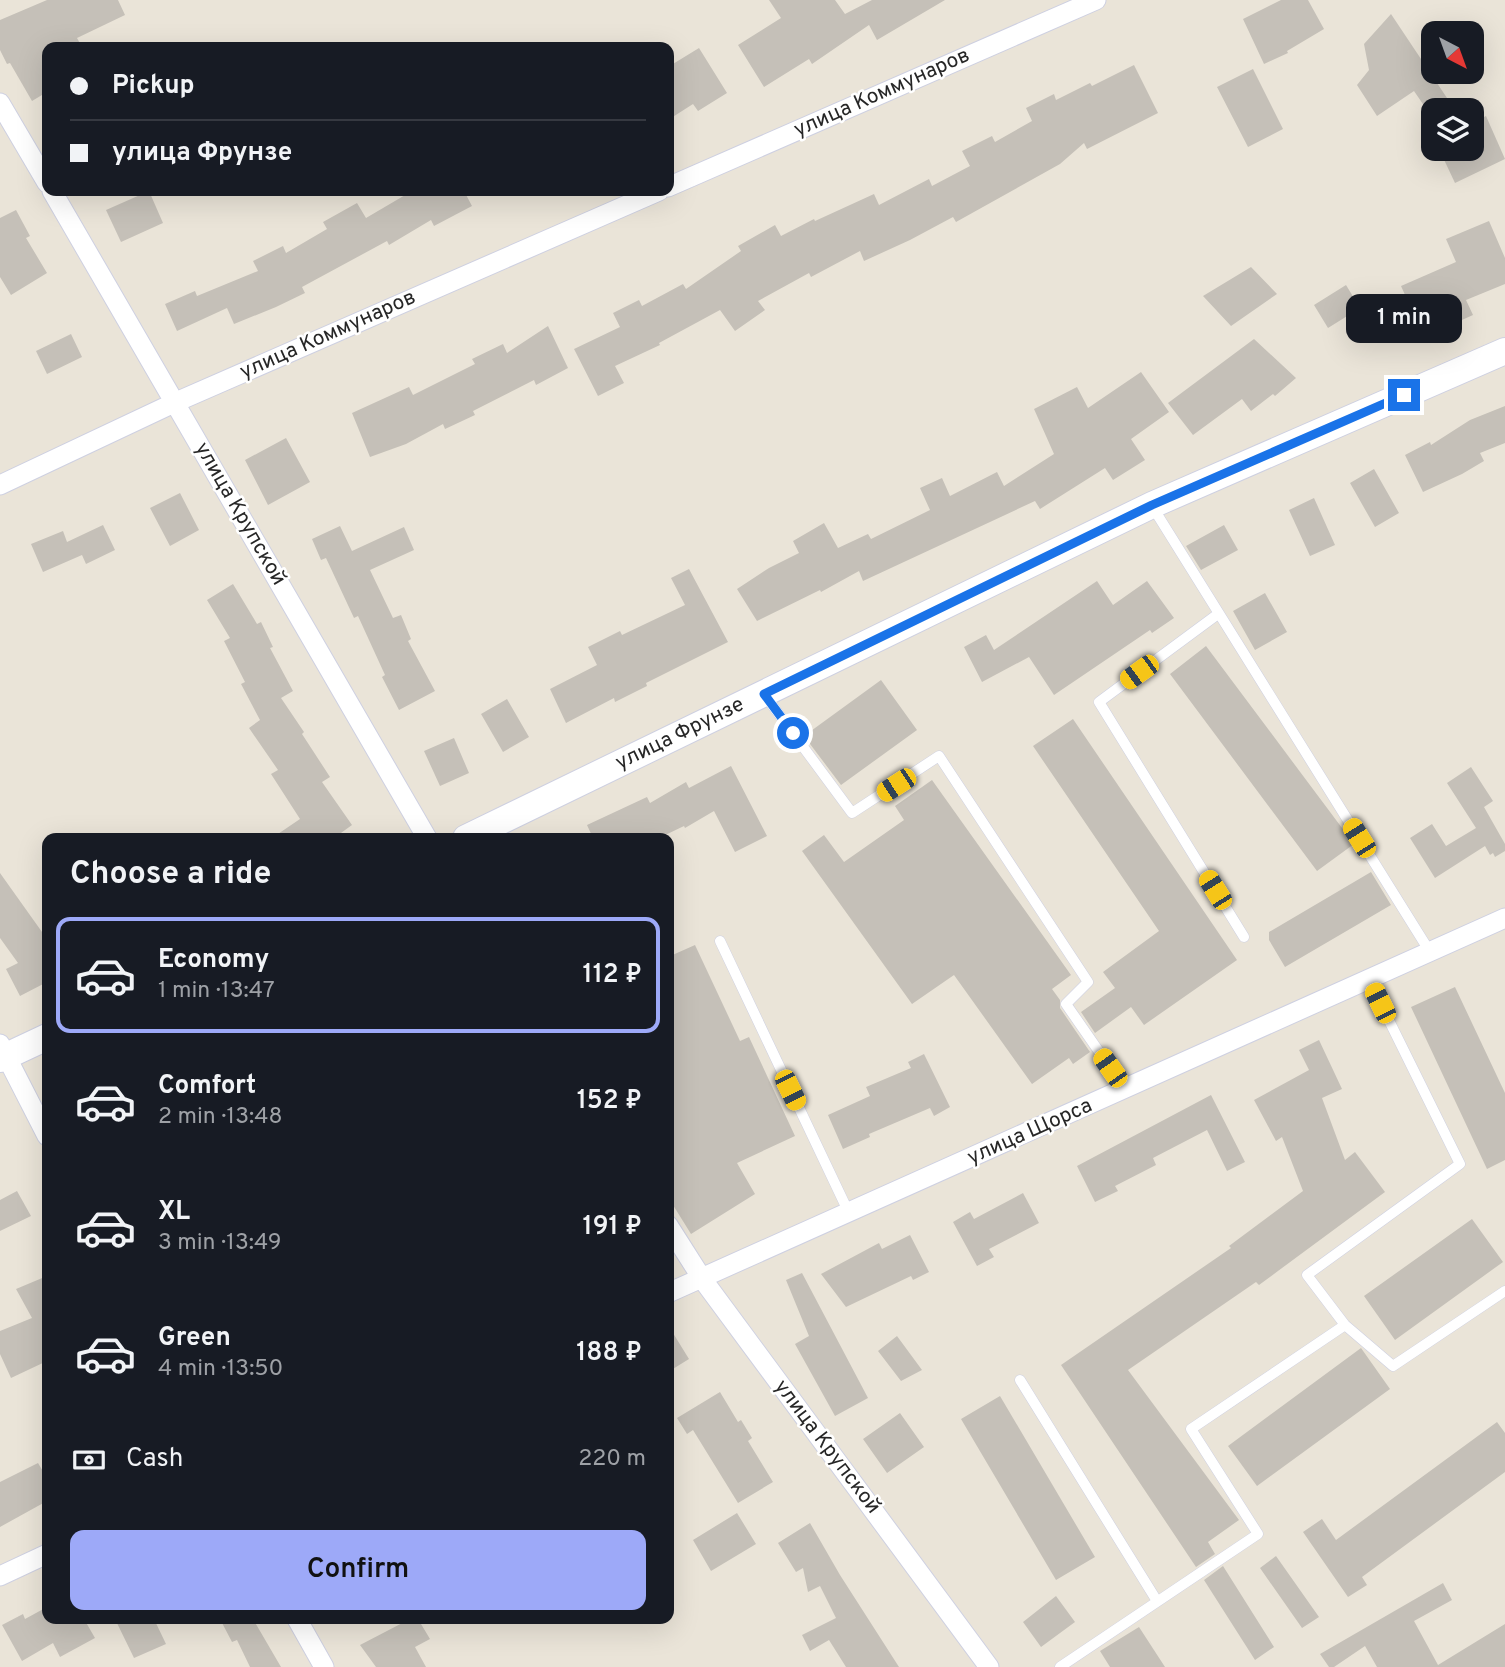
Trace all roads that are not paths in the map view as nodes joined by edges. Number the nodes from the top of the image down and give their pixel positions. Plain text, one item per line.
1 (1096, 0) edge
2 (0, 103) edge
3 (42, 174) edge
4 (674, 184) edge
5 (55, 196) edge
6 (648, 196) edge
7 (1505, 351) edge
8 (176, 402) junction
9 (0, 485) edge
10 (1152, 505) junction
11 (1218, 614) junction
12 (764, 694) junction
13 (424, 833) edge
14 (476, 833) edge
15 (1505, 918) edge
16 (1244, 937) dead end
17 (720, 941) dead end
18 (1430, 952) junction
19 (1368, 980) junction
20 (42, 1039) edge
21 (2, 1053) edge
22 (1125, 1089) junction
23 (42, 1127) edge
24 (849, 1214) junction
25 (674, 1234) edge
26 (703, 1280) junction
27 (674, 1291) edge
28 (1505, 1291) edge
29 (1345, 1325) junction
30 (1020, 1380) dead end
31 (42, 1556) edge
32 (0, 1577) edge
33 (1157, 1601) junction
34 (300, 1624) edge
35 (324, 1667) edge
36 (989, 1667) edge
37 (1060, 1667) edge

1 - 4 street, улица Коммунаров
2 - 3 street
5 - 8 street, улица Крупской
6 - 8 street, улица Коммунаров
7 - 10 main road, улица Фрунзе
8 - 9 street, улица Коммунаров
8 - 13 street, улица Крупской
10 - 11 lane
10 - 12 main road, улица Фрунзе
11 - 16 lane
11 - 18 lane
12 - 14 main road, улица Фрунзе
12 - 22 lane
15 - 18 street, улица Щорса
17 - 24 lane
18 - 19 street, улица Щорса
19 - 22 street, улица Щорса
19 - 29 lane
20 - 21 main road
21 - 23 street
22 - 24 street, улица Щорса
24 - 26 street, улица Щорса
25 - 26 street, улица Крупской
26 - 27 street, улица Щорса
26 - 36 street, улица Крупской
28 - 29 lane
29 - 33 lane
30 - 33 lane
31 - 32 street
33 - 37 lane
34 - 35 street

